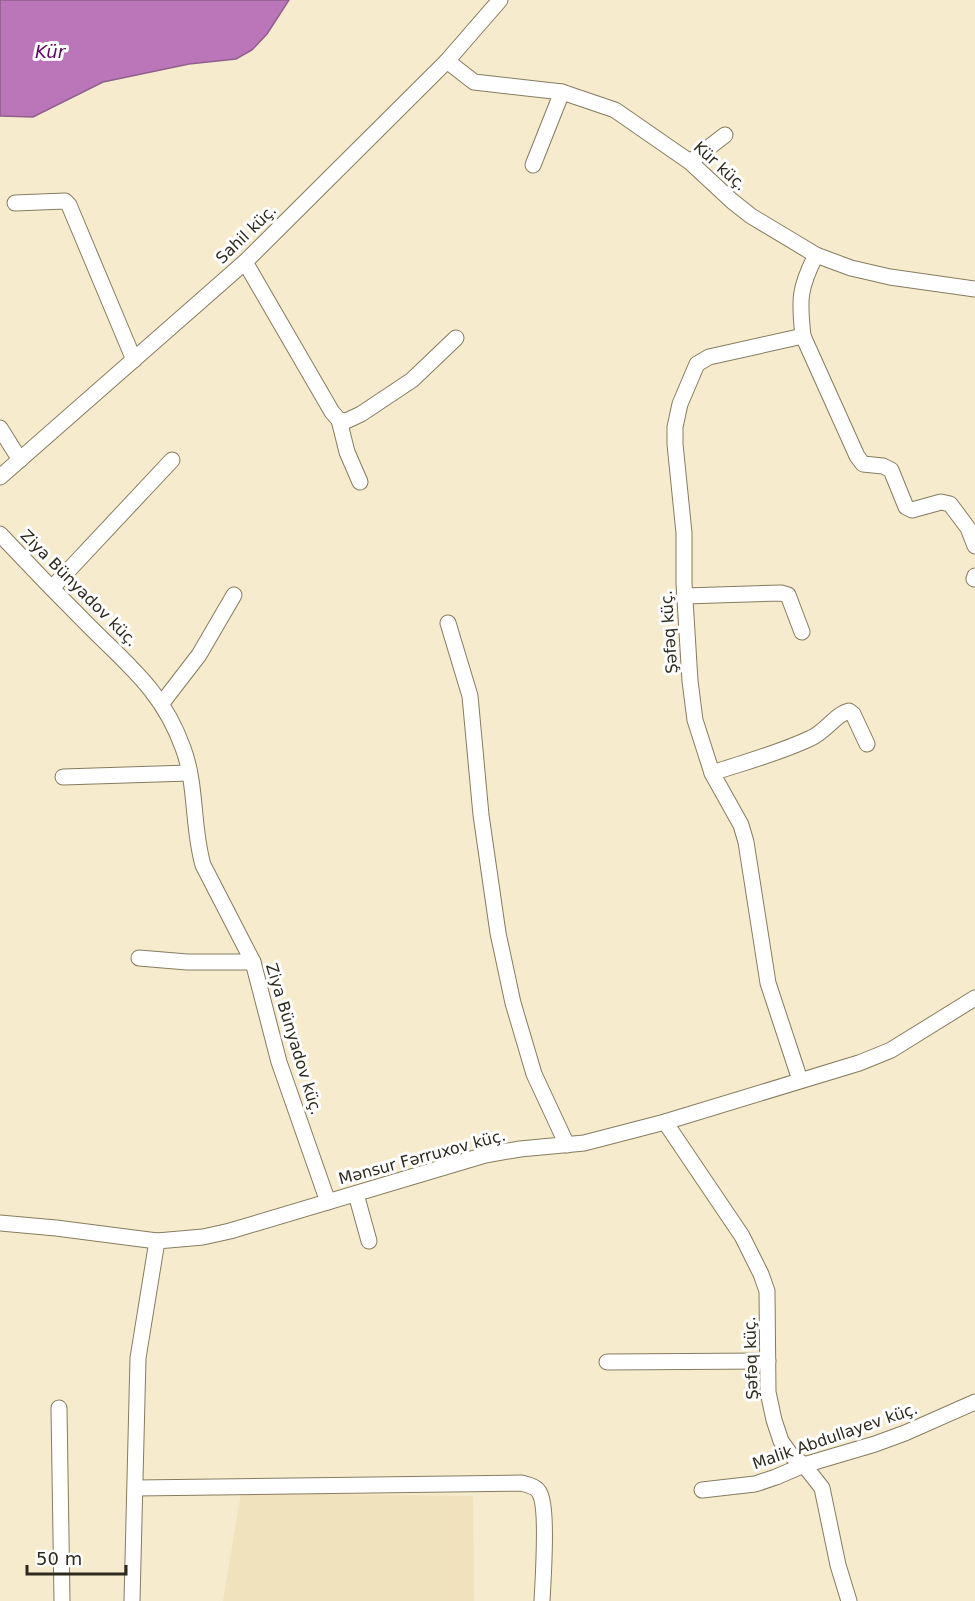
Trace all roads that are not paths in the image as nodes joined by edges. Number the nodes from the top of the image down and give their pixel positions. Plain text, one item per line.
1 (500, 0) edge
2 (447, 61) junction
3 (562, 92) junction
4 (725, 135) dead end
5 (690, 162) junction
6 (533, 165) dead end
7 (15, 203) dead end
8 (816, 255) junction
9 (245, 262) junction
10 (975, 289) edge
11 (803, 336) junction
12 (456, 338) dead end
13 (134, 360) junction
14 (339, 420) junction
15 (0, 428) edge
16 (20, 460) junction
17 (172, 460) dead end
18 (0, 477) edge
19 (360, 482) dead end
20 (0, 534) edge
21 (975, 546) edge
22 (52, 588) junction
23 (234, 595) dead end
24 (685, 596) junction
25 (448, 623) dead end
26 (802, 632) dead end
27 (162, 703) junction
28 (867, 744) dead end
29 (189, 773) junction
30 (712, 773) junction
31 (63, 777) dead end
32 (139, 958) dead end
33 (253, 962) junction
34 (975, 998) edge
35 (800, 1080) junction
36 (666, 1122) junction
37 (567, 1145) junction
38 (356, 1194) junction
39 (328, 1202) junction
40 (0, 1223) edge
41 (157, 1241) junction
42 (369, 1241) dead end
43 (768, 1361) junction
44 (606, 1362) dead end
45 (975, 1402) edge
46 (59, 1408) dead end
47 (804, 1464) junction
48 (136, 1488) junction
49 (702, 1490) dead end
50 (62, 1601) edge
51 (132, 1601) edge
52 (543, 1601) edge
53 (849, 1601) edge

1 - 2 street, Sahil küç.
2 - 3 street, Kür küç.
2 - 9 street, Sahil küç.
3 - 5 street, Kür küç.
3 - 6 street
4 - 5 street
5 - 8 street, Kür küç.
7 - 13 street
8 - 10 street, Kür küç.
8 - 11 street
9 - 13 street, Sahil küç.
9 - 14 street
11 - 21 street
11 - 24 street, Şəfəq küç.
12 - 14 street
13 - 16 street, Sahil küç.
14 - 19 street
15 - 16 street
16 - 18 street, Sahil küç.
17 - 22 street
20 - 22 street, Ziya Bünyadov küç.
22 - 27 street, Ziya Bünyadov küç.
23 - 27 street
24 - 26 street
24 - 30 street, Şəfəq küç.
25 - 37 street
27 - 29 street, Ziya Bünyadov küç.
28 - 30 street
29 - 31 street
29 - 33 street, Ziya Bünyadov küç.
30 - 35 street, Şəfəq küç.
32 - 33 street
33 - 39 street, Ziya Bünyadov küç.
34 - 35 street, Mənsur Fərruxov küç.
35 - 36 street, Mənsur Fərruxov küç.
36 - 37 street, Mənsur Fərruxov küç.
36 - 43 street, Şəfəq küç.
37 - 38 street, Mənsur Fərruxov küç.
38 - 39 street, Mənsur Fərruxov küç.
38 - 42 street
39 - 41 street, Mənsur Fərruxov küç.
40 - 41 street, Mənsur Fərruxov küç.
41 - 48 street
43 - 44 street
43 - 47 street, Şəfəq küç.
45 - 47 street, Malik Abdullayev küç.
46 - 50 street
47 - 49 street, Malik Abdullayev küç.
47 - 53 street, Şəfəq küç.
48 - 51 street
48 - 52 street

